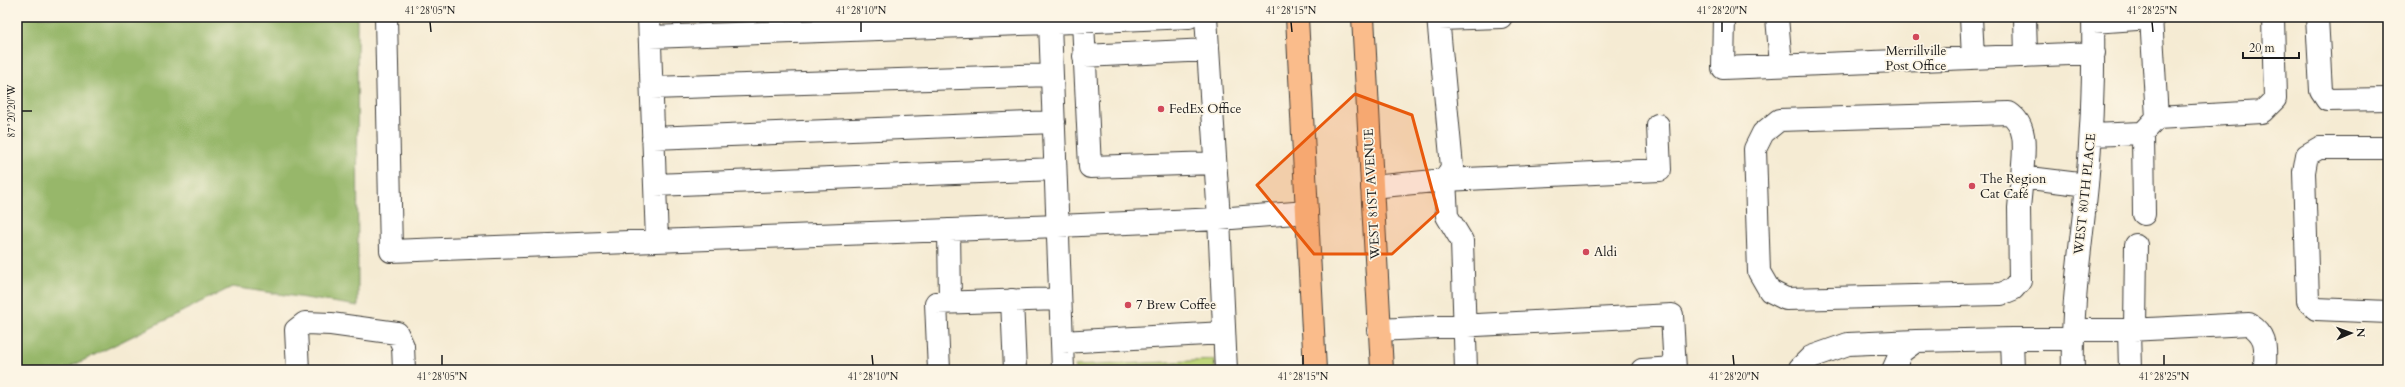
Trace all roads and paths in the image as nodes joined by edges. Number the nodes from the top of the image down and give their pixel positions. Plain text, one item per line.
1 (386, 17) edge
2 (1189, 17) edge
3 (1206, 17) edge
4 (1297, 17) edge
5 (1362, 17) edge
6 (1501, 17) edge
7 (1724, 17) edge
8 (1778, 17) edge
9 (1971, 17) edge
10 (2025, 17) edge
11 (2273, 17) edge
12 (2317, 17) edge
13 (1439, 18) edge
14 (2151, 18) edge
15 (2093, 20) edge
16 (947, 22) edge
17 (1083, 22) junction
18 (1050, 23) junction
19 (649, 27) edge
20 (1208, 50) junction
21 (2094, 53) junction
22 (1084, 56) junction
23 (2026, 56) junction
24 (1972, 58) junction
25 (1781, 65) junction
26 (1052, 76) junction
27 (652, 88) junction
28 (2388, 99) edge
29 (1054, 122) junction
30 (1658, 125) dead end
31 (2150, 126) junction
32 (2091, 135) junction
33 (653, 138) junction
34 (2388, 148) edge
35 (1215, 163) junction
36 (1055, 169) junction
37 (2022, 178) junction
38 (1445, 180) junction
39 (655, 185) junction
40 (2087, 186) junction
41 (1372, 187) junction
42 (1307, 212) junction
43 (2144, 214) dead end
44 (1219, 219) junction
45 (1058, 226) junction
46 (950, 230) junction
47 (657, 241) junction
48 (2136, 245) dead end
49 (1060, 298) junction
50 (1012, 300) junction
51 (950, 302) junction
52 (2388, 312) edge
53 (1464, 327) junction
54 (1379, 330) junction
55 (2132, 330) junction
56 (1224, 333) junction
57 (2073, 334) junction
58 (2012, 339) junction
59 (1916, 341) junction
60 (1062, 342) junction
61 (1675, 369) edge
62 (1799, 369) edge
63 (298, 370) edge
64 (404, 370) edge
65 (939, 370) edge
66 (1015, 370) edge
67 (1063, 370) edge
68 (1226, 370) edge
69 (1315, 370) edge
70 (1382, 370) edge
71 (1466, 370) edge
72 (1642, 370) edge
73 (1893, 370) edge
74 (2013, 370) edge
75 (2073, 370) edge
76 (2130, 370) edge
77 (2265, 370) edge

1 - 47 street
2 - 17 street
3 - 20 street
4 - 42 main road
5 - 41 main road, WEST 81ST AVENUE
6 - 13 street
7 - 25 street
8 - 25 street
9 - 24 street
10 - 23 street
11 - 31 street
12 - 28 street
13 - 38 street
14 - 15 street
14 - 31 street
15 - 21 street, WEST 80TH PLACE
16 - 18 street
16 - 19 street
17 - 18 street
17 - 22 street
18 - 26 street
19 - 27 street
20 - 22 street
20 - 35 street
21 - 23 street
21 - 32 street, WEST 80TH PLACE
22 - 35 street
23 - 24 street
24 - 25 street
26 - 27 street
26 - 29 street
27 - 33 street
29 - 33 street
29 - 36 street
30 - 38 street
31 - 32 street
31 - 43 street
32 - 40 street, WEST 80TH PLACE
33 - 39 street
34 - 52 street
35 - 44 street
36 - 39 street
36 - 45 street
37 - 37 street
37 - 40 street
38 - 41 street
38 - 53 street
39 - 47 street
40 - 57 street, WEST 80TH PLACE
41 - 54 main road, WEST 81ST AVENUE
42 - 44 street
42 - 69 main road
44 - 45 street
44 - 56 street
45 - 46 street
45 - 49 street
46 - 47 street
46 - 51 street
48 - 55 street
49 - 50 street
49 - 60 street
50 - 51 street
50 - 66 street
51 - 65 street
53 - 54 street
53 - 61 street
53 - 71 street
54 - 70 main road, WEST 81ST AVENUE
55 - 57 street
55 - 76 street
55 - 77 street
56 - 60 street
56 - 68 street
57 - 58 street
57 - 75 street, WEST 80TH PLACE
58 - 59 street
58 - 74 street
59 - 62 street
59 - 73 street
60 - 67 street
61 - 72 street
63 - 64 street

